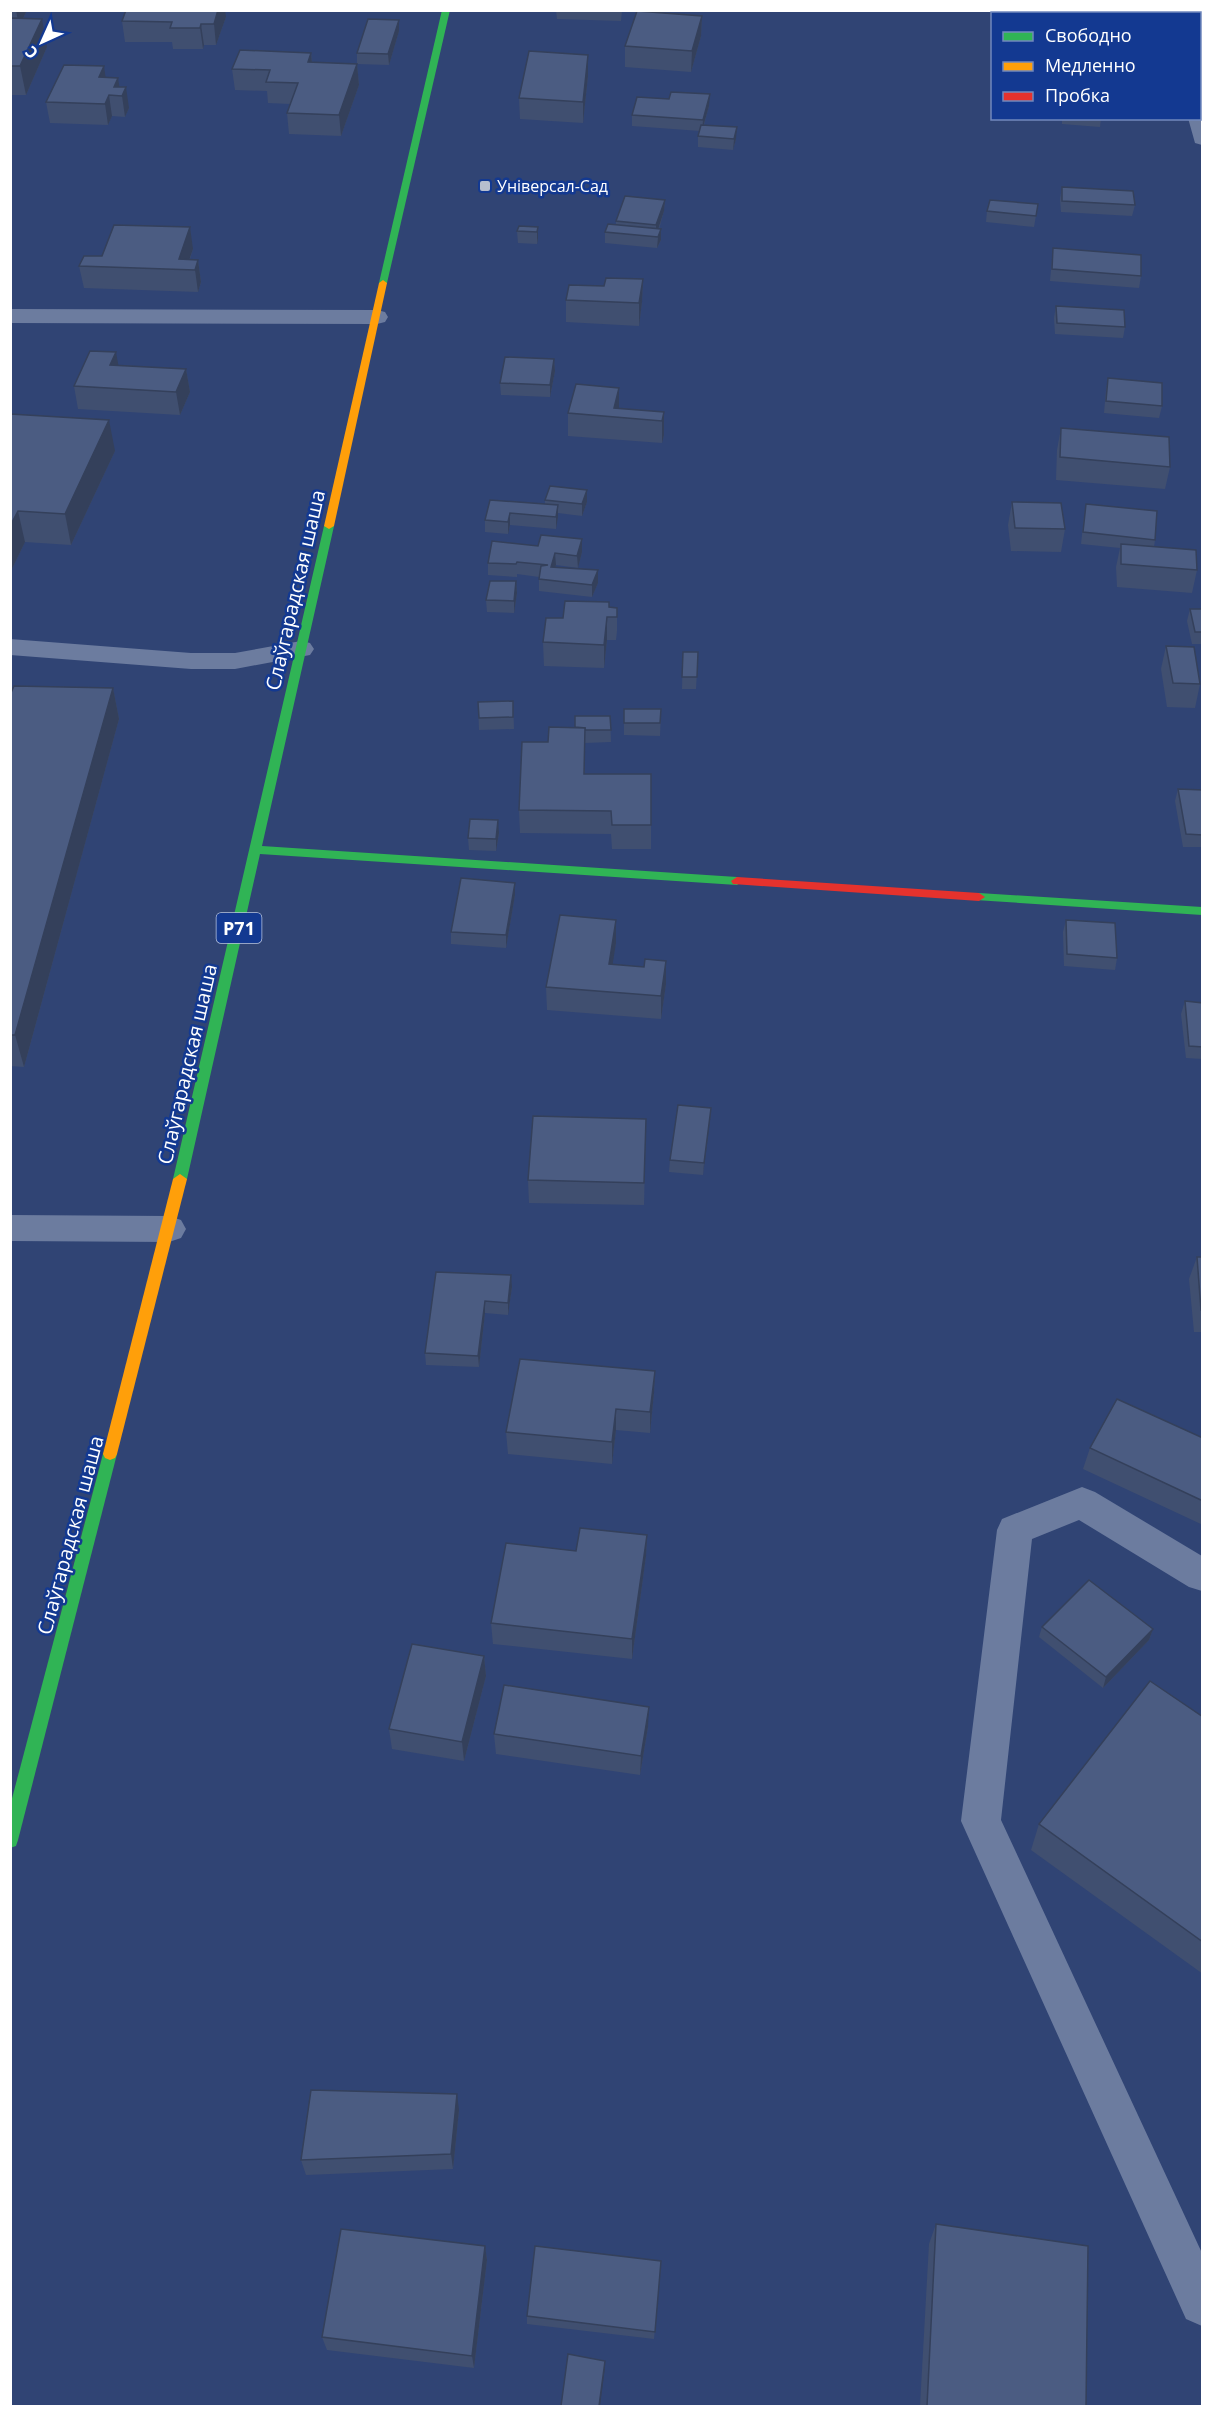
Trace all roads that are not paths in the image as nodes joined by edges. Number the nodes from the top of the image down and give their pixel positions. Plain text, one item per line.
1 (447, 10) edge
2 (1198, 120) edge
3 (1203, 139) edge
4 (10, 316) edge
5 (377, 317) junction
6 (10, 647) edge
7 (301, 649) junction
8 (256, 850) junction
9 (1203, 911) edge
10 (10, 1228) edge
11 (169, 1229) junction
12 (1203, 1575) edge
13 (10, 1840) edge
14 (1203, 2303) edge

1 - 5 main road, Слаўгарадская шаша / Р71
2 - 3 street
4 - 5 street
5 - 7 main road, Слаўгарадская шаша / Р71
6 - 7 street
7 - 8 main road, Слаўгарадская шаша / Р71
8 - 9 main road
8 - 11 main road, Слаўгарадская шаша / Р71
10 - 11 street
11 - 13 main road, Слаўгарадская шаша / Р71
12 - 14 street

